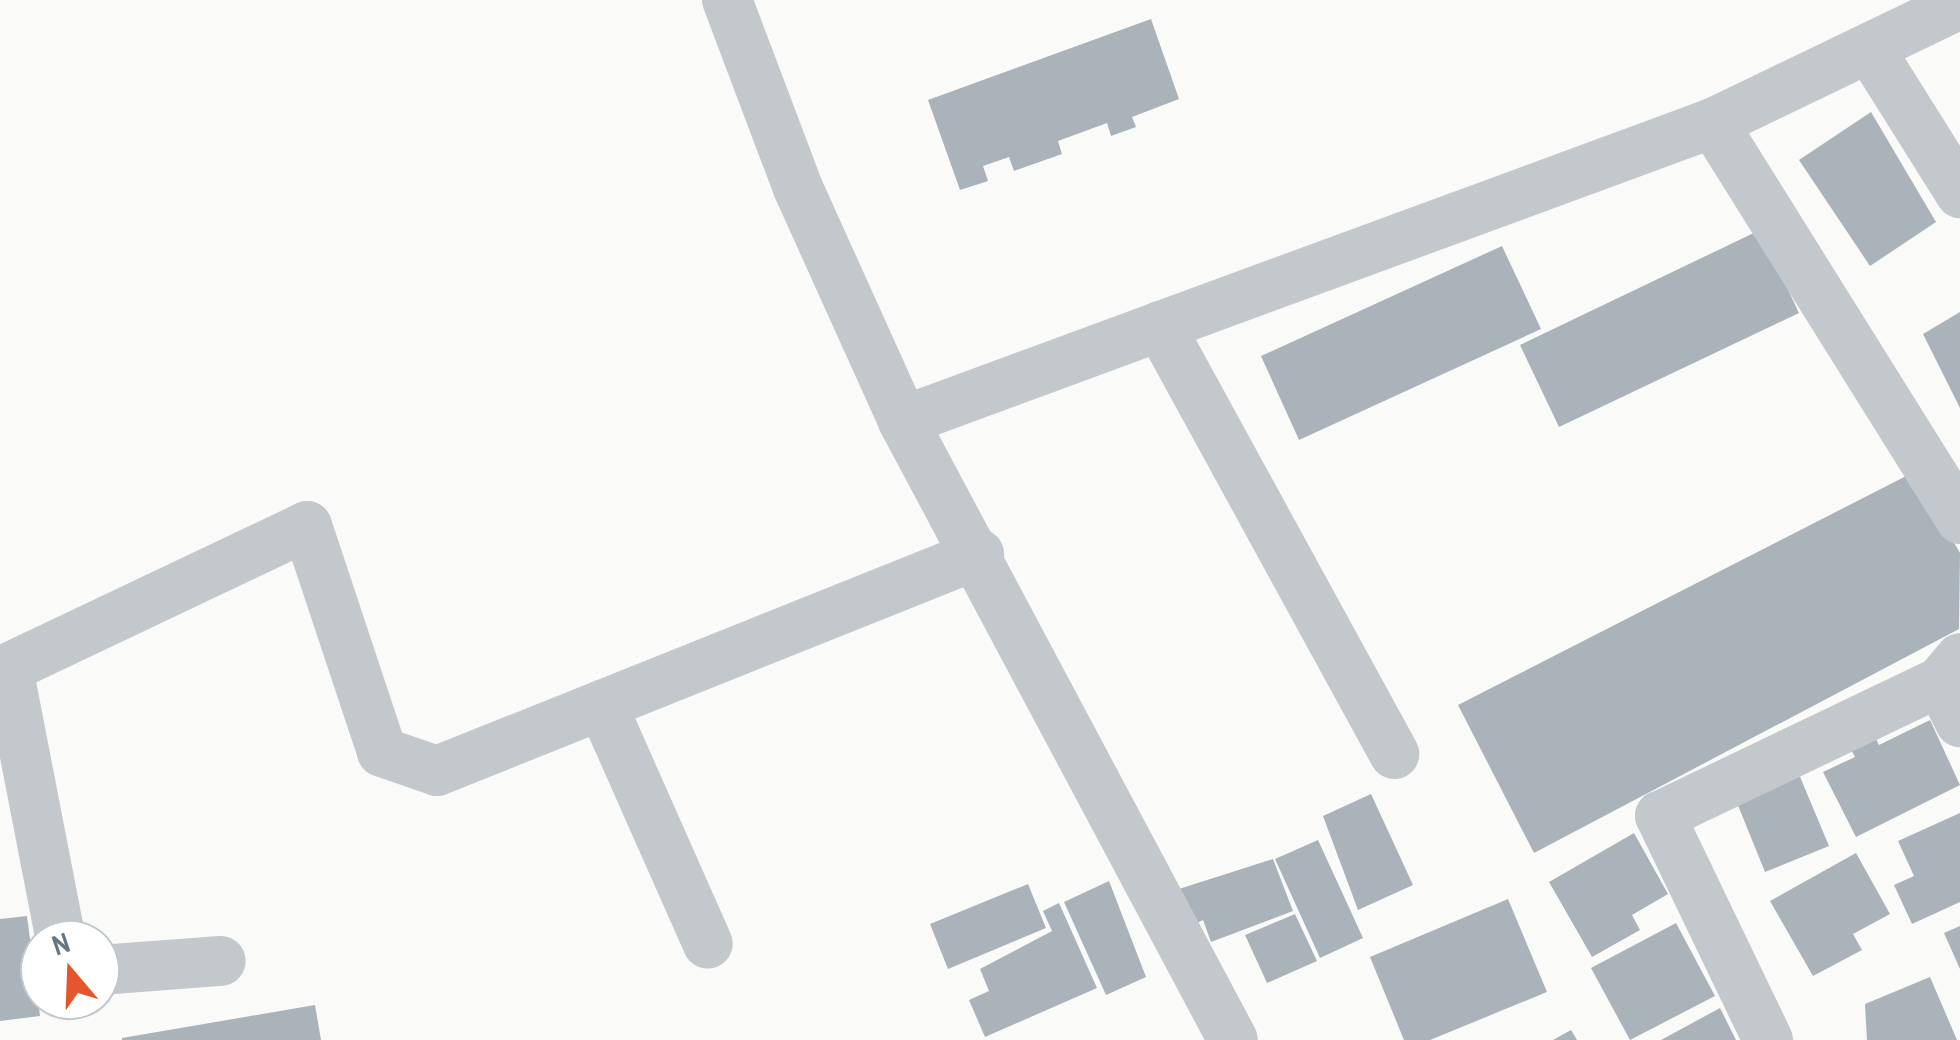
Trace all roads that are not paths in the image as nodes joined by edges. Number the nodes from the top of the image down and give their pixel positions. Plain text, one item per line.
1 (727, 0) edge
2 (1960, 4) edge
3 (1871, 51) junction
4 (1713, 123) junction
5 (1960, 193) edge
6 (1160, 326) junction
7 (903, 421) junction
8 (1960, 519) edge
9 (979, 554) junction
10 (4, 670) edge
11 (1953, 687) edge
12 (602, 705) junction
13 (1394, 754) dead end
14 (56, 920) edge
15 (708, 944) dead end
16 (220, 961) dead end
17 (120, 968) edge
18 (1233, 1040) edge
19 (1768, 1040) edge

1 - 7 street
2 - 3 street
3 - 4 street
3 - 5 street
4 - 6 street
4 - 8 street
6 - 7 street
6 - 13 street
7 - 9 street
9 - 12 street
9 - 18 street
10 - 12 street
10 - 14 street
11 - 19 street
12 - 15 street
16 - 17 street

